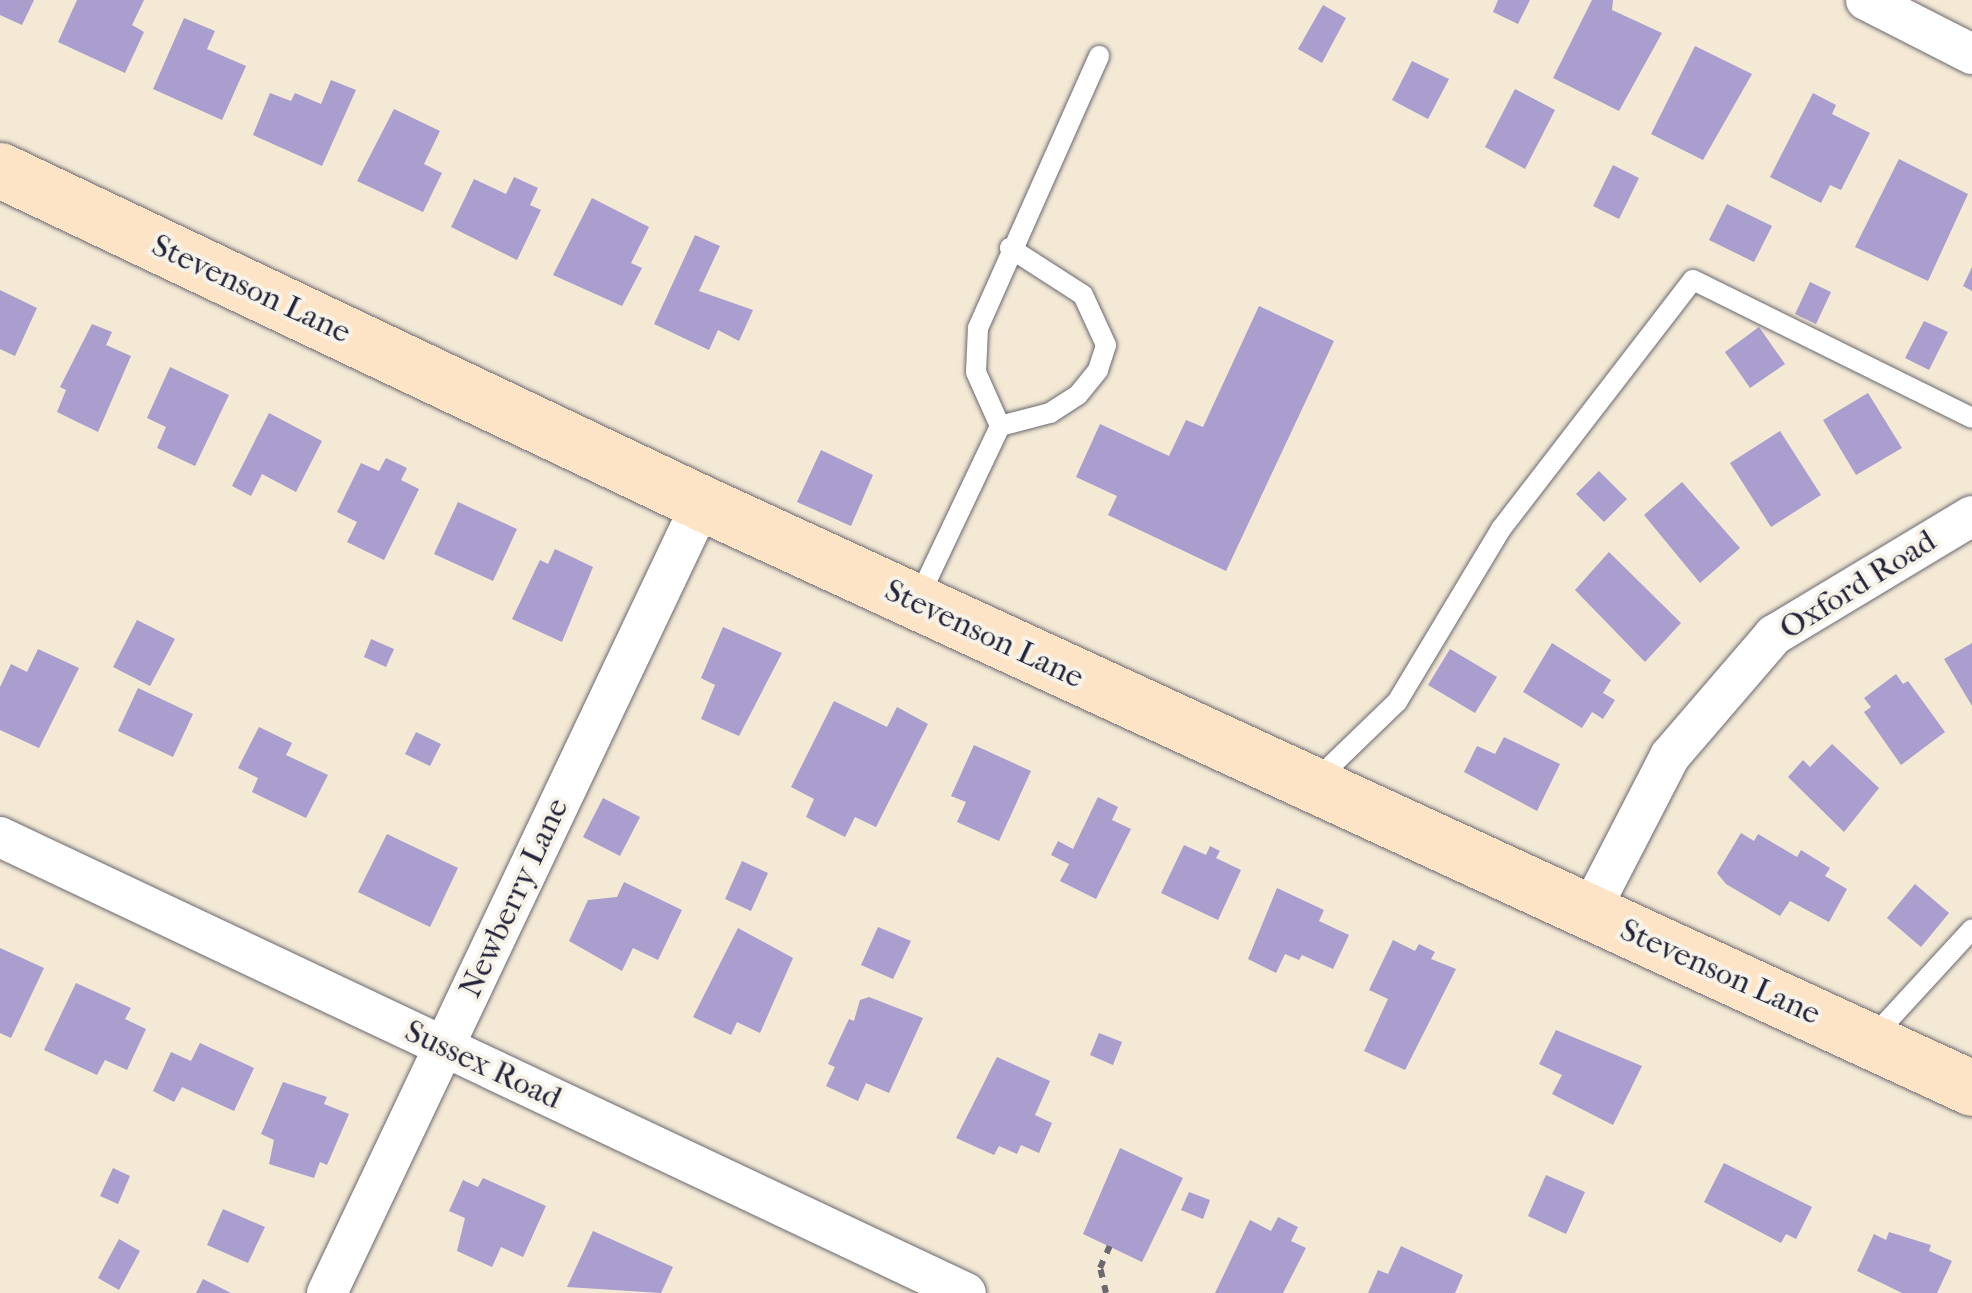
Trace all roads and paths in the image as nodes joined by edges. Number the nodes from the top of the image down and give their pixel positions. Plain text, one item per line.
1 (1866, 0) edge
2 (1972, 54) edge
3 (1099, 56) dead end
4 (0, 170) edge
5 (1010, 248) junction
6 (1972, 418) edge
7 (1000, 426) junction
8 (702, 503) junction
9 (1972, 516) edge
10 (916, 603) junction
11 (1311, 785) junction
12 (0, 837) edge
13 (1589, 913) junction
14 (1972, 929) edge
15 (1869, 1040) junction
16 (444, 1047) junction
17 (1972, 1088) edge
18 (1110, 1246) dead end
19 (327, 1293) edge
20 (966, 1293) edge
21 (1106, 1293) edge

1 - 2 street
3 - 5 lane
4 - 8 street, Stevenson Lane
5 - 7 lane
5 - 7 lane
6 - 11 lane
7 - 10 lane
8 - 10 street, Stevenson Lane
8 - 16 street, Newberry Lane
9 - 13 street, Oxford Road
10 - 11 street, Stevenson Lane
11 - 13 street, Stevenson Lane
12 - 16 street, Sussex Road
13 - 15 street, Stevenson Lane
14 - 15 lane
15 - 17 street, Stevenson Lane
16 - 19 street, Newberry Lane
16 - 20 street, Sussex Road
18 - 21 path

